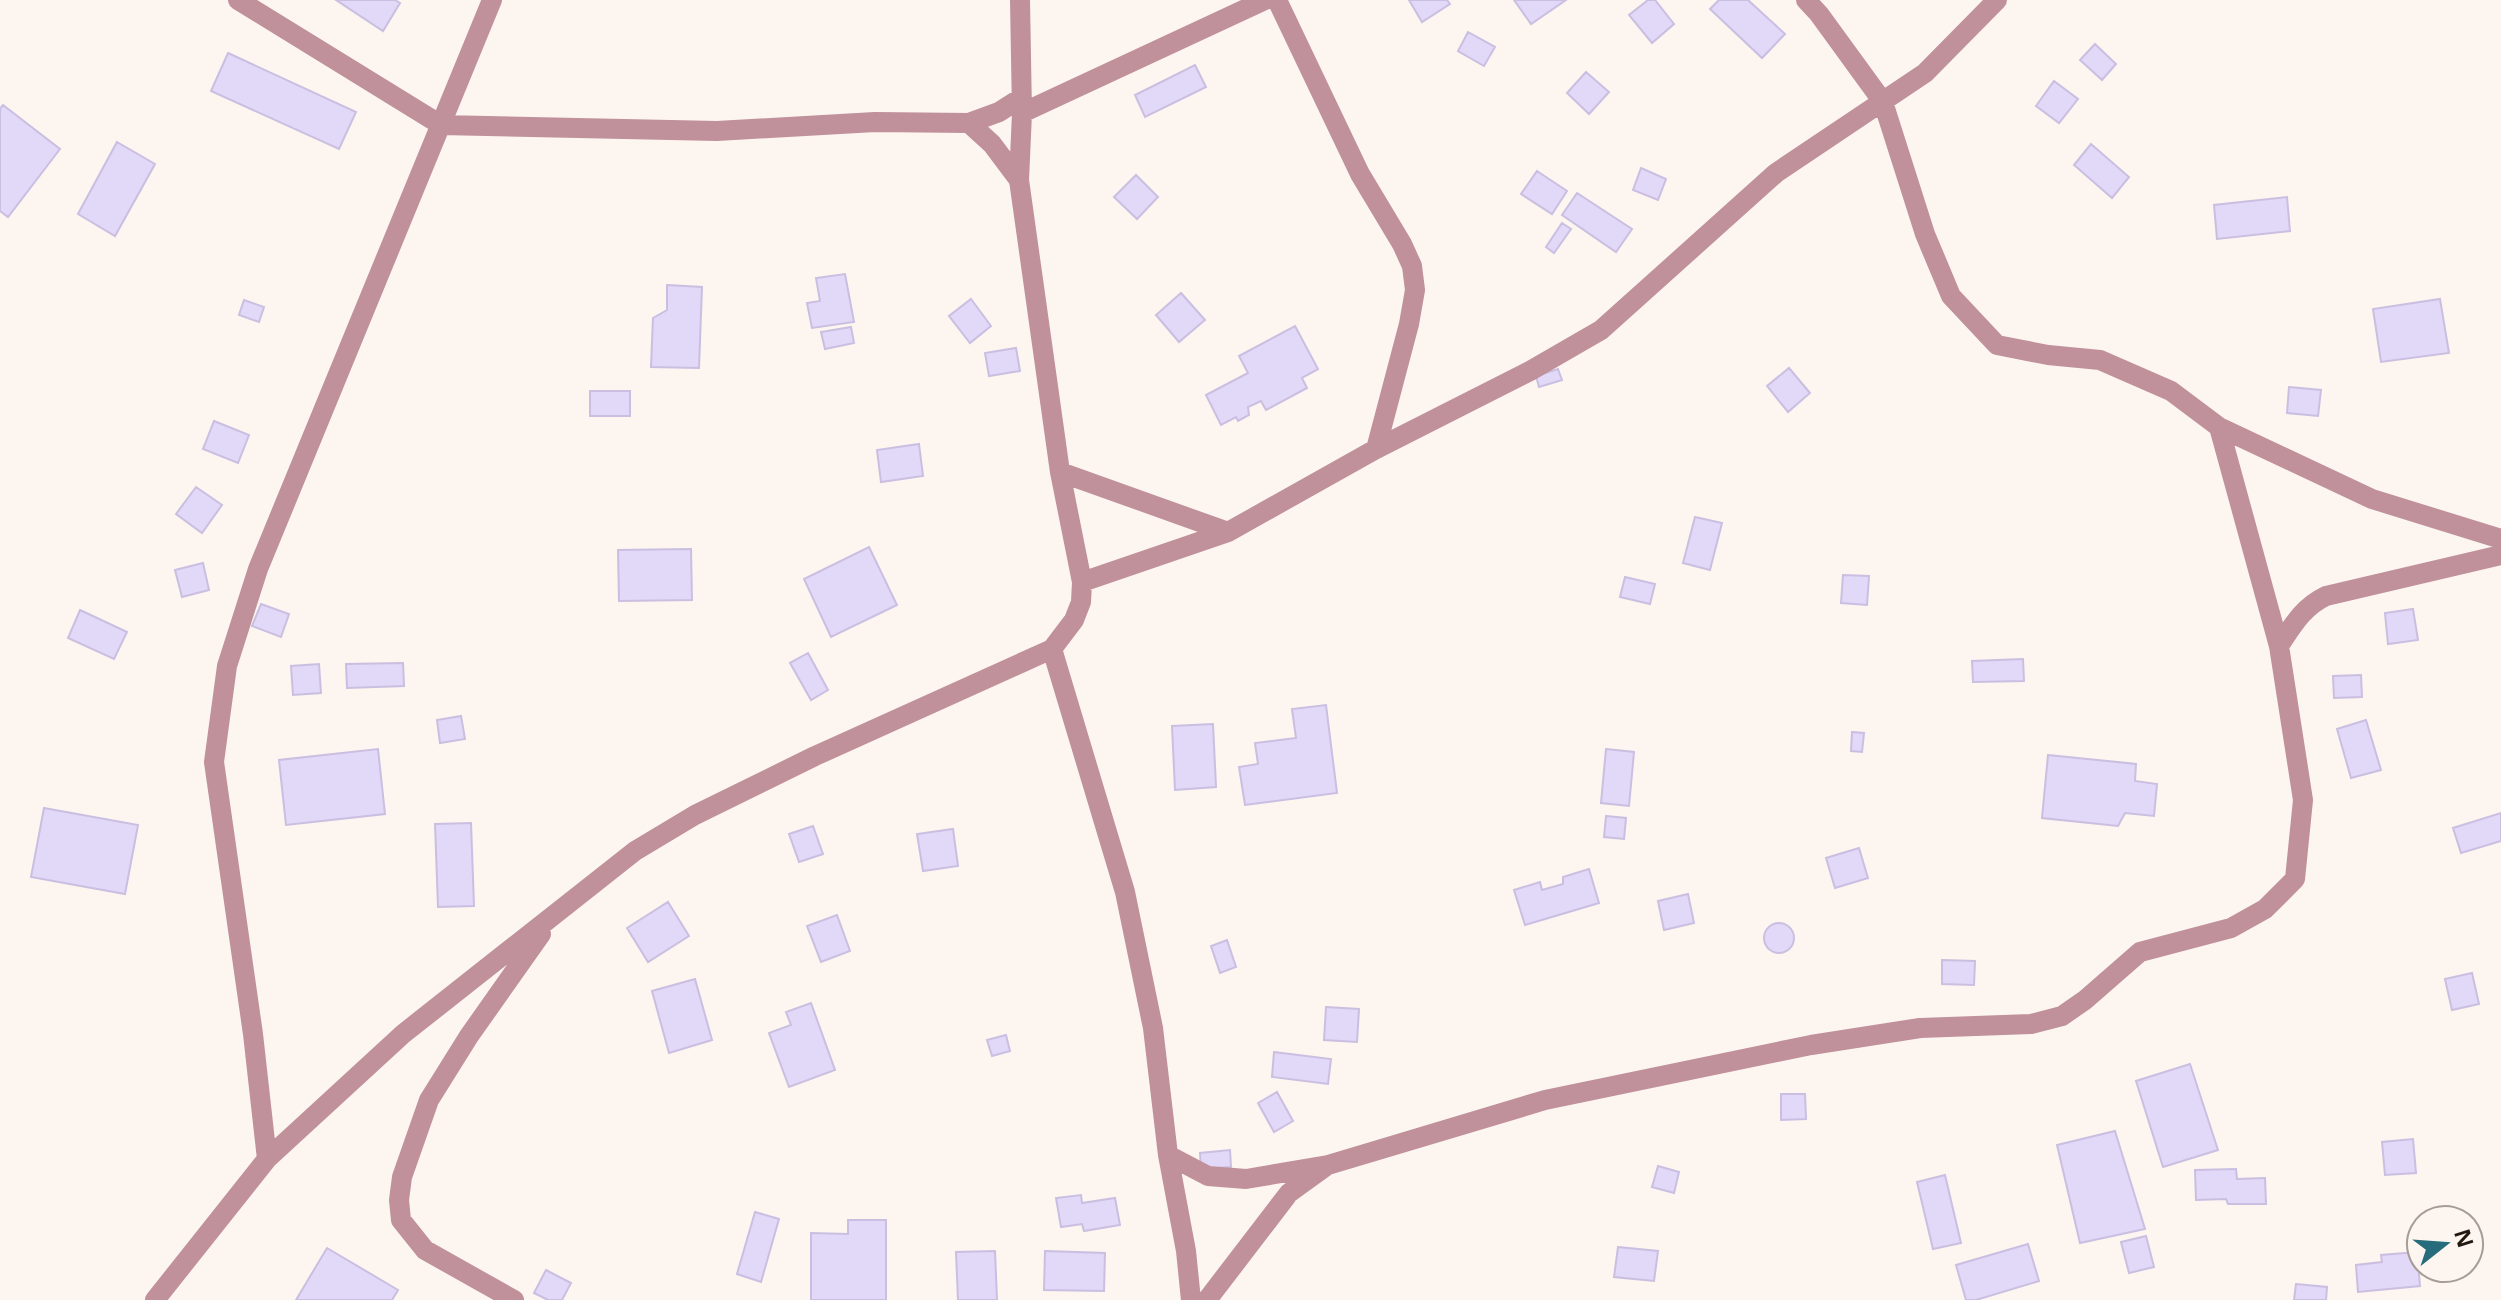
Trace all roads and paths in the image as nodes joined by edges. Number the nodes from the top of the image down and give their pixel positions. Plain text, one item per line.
1 (238, 0) edge
2 (492, 0) edge
3 (1020, 0) edge
4 (1265, 0) edge
5 (1277, 0) edge
6 (1806, 0) edge
7 (1997, 0) edge
8 (1883, 102) junction
9 (1022, 106) junction
10 (969, 123) junction
11 (441, 125) junction
12 (1019, 180) junction
13 (2219, 427) junction
14 (1376, 449) junction
15 (1060, 472) junction
16 (1228, 532) junction
17 (2501, 539) edge
18 (2501, 555) edge
19 (1082, 582) junction
20 (2279, 646) junction
21 (1052, 649) junction
22 (555, 915) junction
23 (1168, 1155) junction
24 (267, 1159) junction
25 (1328, 1165) junction
26 (155, 1300) edge
27 (514, 1300) edge
28 (1191, 1300) edge
29 (1207, 1300) edge

1 - 11 street
2 - 11 street
3 - 9 street
4 - 9 street
5 - 14 street
6 - 8 street
7 - 8 street
8 - 13 street
8 - 14 street
9 - 10 street
9 - 12 street
10 - 11 street
10 - 12 street
11 - 24 street
12 - 15 street
13 - 17 street
13 - 20 street
14 - 16 street
15 - 16 street
15 - 19 street
16 - 19 street
18 - 20 street
19 - 21 street
20 - 25 street
21 - 22 street
21 - 23 street
22 - 24 street
22 - 27 street
23 - 25 street
23 - 28 street
24 - 26 street
25 - 29 street

